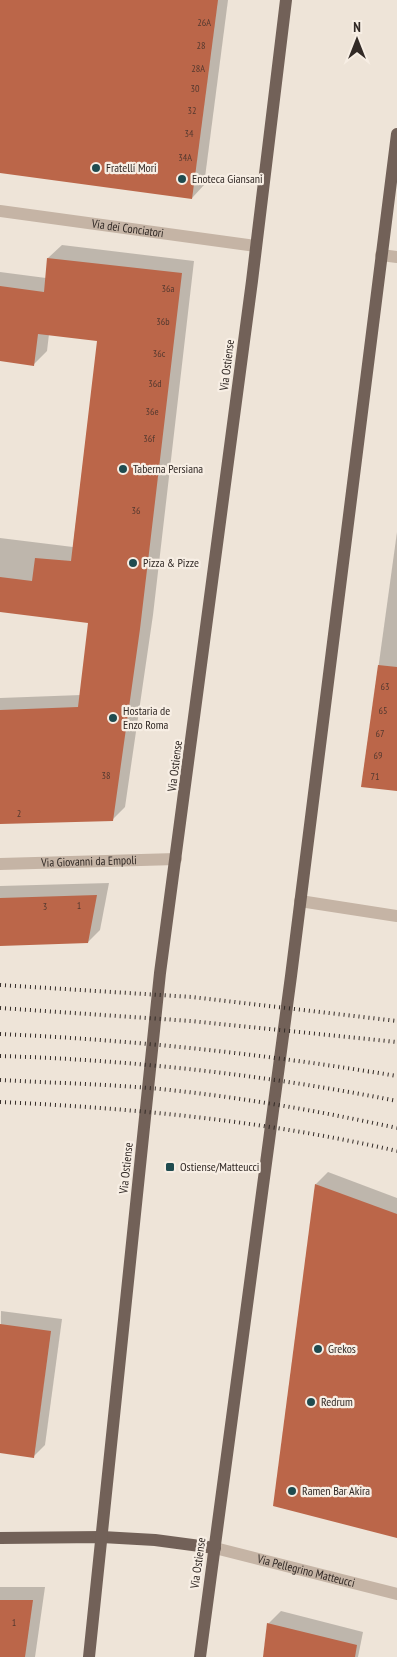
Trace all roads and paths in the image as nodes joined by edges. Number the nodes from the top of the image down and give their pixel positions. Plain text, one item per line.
1 (286, 0) edge
2 (397, 134) edge
3 (0, 211) edge
4 (256, 246) junction
5 (382, 254) junction
6 (397, 257) edge
7 (176, 859) junction
8 (0, 864) edge
9 (300, 901) junction
10 (397, 916) edge
11 (102, 1537) junction
12 (0, 1538) edge
13 (214, 1548) junction
14 (397, 1594) edge
15 (88, 1657) edge
16 (200, 1657) edge

1 - 4 main road, Via Ostiense
2 - 5 main road, Via Ostiense
3 - 4 street, Via dei Conciatori
4 - 7 main road, Via Ostiense
5 - 6 street
5 - 9 main road, Via Ostiense
7 - 8 street, Via Giovanni da Empoli
7 - 11 main road, Via Ostiense
9 - 10 street
9 - 13 main road, Via Ostiense
11 - 12 main road
11 - 13 main road
11 - 15 main road, Via Ostiense
13 - 14 street, Via Pellegrino Matteucci
13 - 16 main road, Via Ostiense

